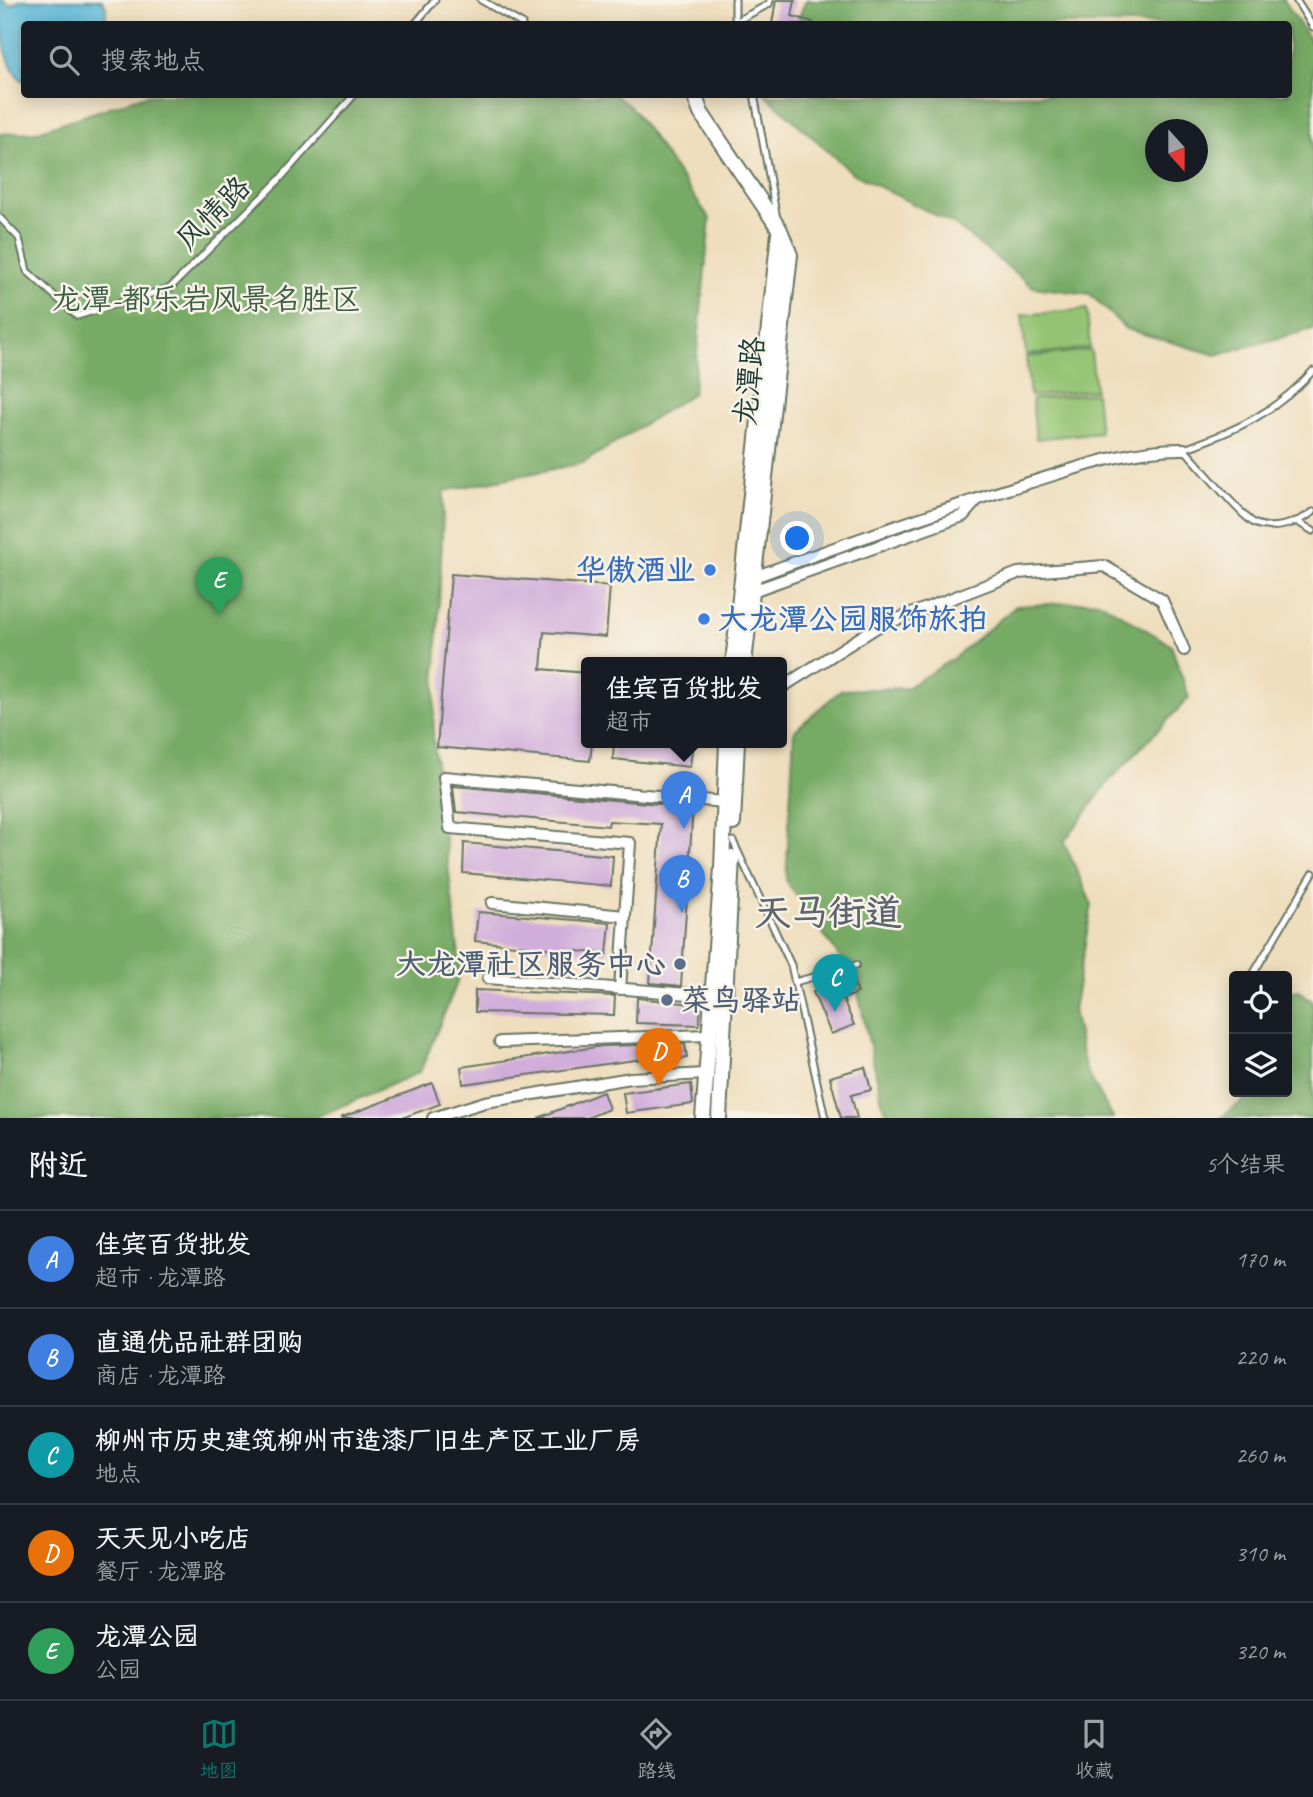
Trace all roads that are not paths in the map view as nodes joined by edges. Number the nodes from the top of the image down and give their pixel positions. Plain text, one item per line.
1 (435, 0) edge
2 (481, 0) edge
3 (735, 0) edge
4 (770, 0) edge
5 (1296, 0) edge
6 (418, 21) edge
7 (517, 21) edge
8 (735, 21) edge
9 (739, 21) edge
10 (1313, 27) edge
11 (351, 98) edge
12 (695, 98) edge
13 (755, 98) edge
14 (0, 218) edge
15 (779, 230) junction
16 (1313, 371) edge
17 (1184, 449) junction
18 (1313, 512) edge
19 (1296, 521) junction
20 (1313, 531) edge
21 (746, 587) junction
22 (1184, 650) dead end
23 (734, 657) edge
24 (744, 657) edge
25 (787, 684) edge
26 (727, 748) edge
27 (737, 748) edge
28 (724, 802) junction
29 (733, 841) junction
30 (1313, 873) edge
31 (492, 903) dead end
32 (625, 916) junction
33 (856, 965) dead end
34 (1255, 971) edge
35 (488, 978) dead end
36 (795, 982) junction
37 (621, 989) junction
38 (713, 996) junction
39 (709, 1035) junction
40 (500, 1042) dead end
41 (705, 1074) junction
42 (433, 1118) edge
43 (703, 1118) edge
44 (719, 1118) edge
45 (825, 1118) edge

1 - 6 lane
2 - 7 lane
3 - 8 lane
4 - 9 lane
5 - 10 lane
11 - 14 lane, 风情路
12 - 15 street, 龙潭路
13 - 15 lane
15 - 21 street, 龙潭路
16 - 17 lane
17 - 19 lane
17 - 21 street
18 - 19 lane
19 - 20 lane
21 - 23 street
21 - 24 street
22 - 25 street
26 - 28 street
27 - 29 street
28 - 32 street
28 - 38 street
29 - 36 lane
29 - 44 street
30 - 34 lane
31 - 32 street
32 - 37 street
33 - 36 lane
35 - 37 street
36 - 45 lane
37 - 38 street
38 - 39 street
39 - 40 street
39 - 41 street
41 - 42 street
41 - 43 street

